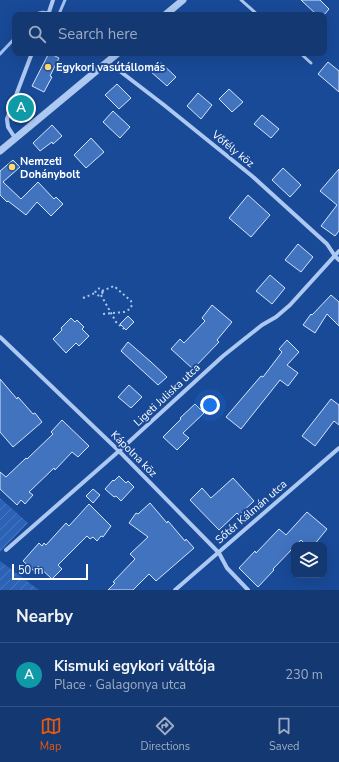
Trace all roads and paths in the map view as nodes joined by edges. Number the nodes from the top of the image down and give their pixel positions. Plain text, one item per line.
1 (53, 0) edge
2 (183, 0) edge
3 (241, 0) edge
4 (49, 12) edge
5 (169, 12) edge
6 (255, 12) edge
7 (31, 56) edge
8 (115, 56) edge
9 (303, 56) edge
10 (108, 62) junction
11 (311, 63) dead end
12 (15, 138) junction
13 (0, 151) edge
14 (339, 251) edge
15 (335, 256) junction
16 (339, 260) edge
17 (94, 286) dead end
18 (97, 290) junction
19 (102, 291) junction
20 (96, 293) junction
21 (100, 295) junction
22 (84, 298) dead end
23 (111, 313) junction
24 (103, 314) dead end
25 (124, 329) dead end
26 (0, 337) edge
27 (339, 448) edge
28 (119, 451) junction
29 (6, 550) dead end
30 (219, 553) junction
31 (175, 590) edge
32 (248, 590) edge

1 - 4 street
2 - 5 street
3 - 6 lane
7 - 12 street
8 - 10 street
9 - 11 lane
10 - 12 street
10 - 15 street, Vőfély köz
12 - 13 street
14 - 15 street, Ligeti Juliska utca
15 - 16 street, Vőfély köz
15 - 28 street, Ligeti Juliska utca
17 - 18 path
18 - 19 path
18 - 20 path
19 - 21 path
19 - 23 path
20 - 21 path
20 - 22 path
21 - 23 path
23 - 24 path
23 - 25 path
26 - 28 street, Kápolna köz
27 - 30 street, Sőtér Kálmán utca
28 - 29 street, Ligeti Juliska utca
28 - 30 street, Kápolna köz
30 - 31 street, Sőtér Kálmán utca
30 - 32 street, Kápolna köz

